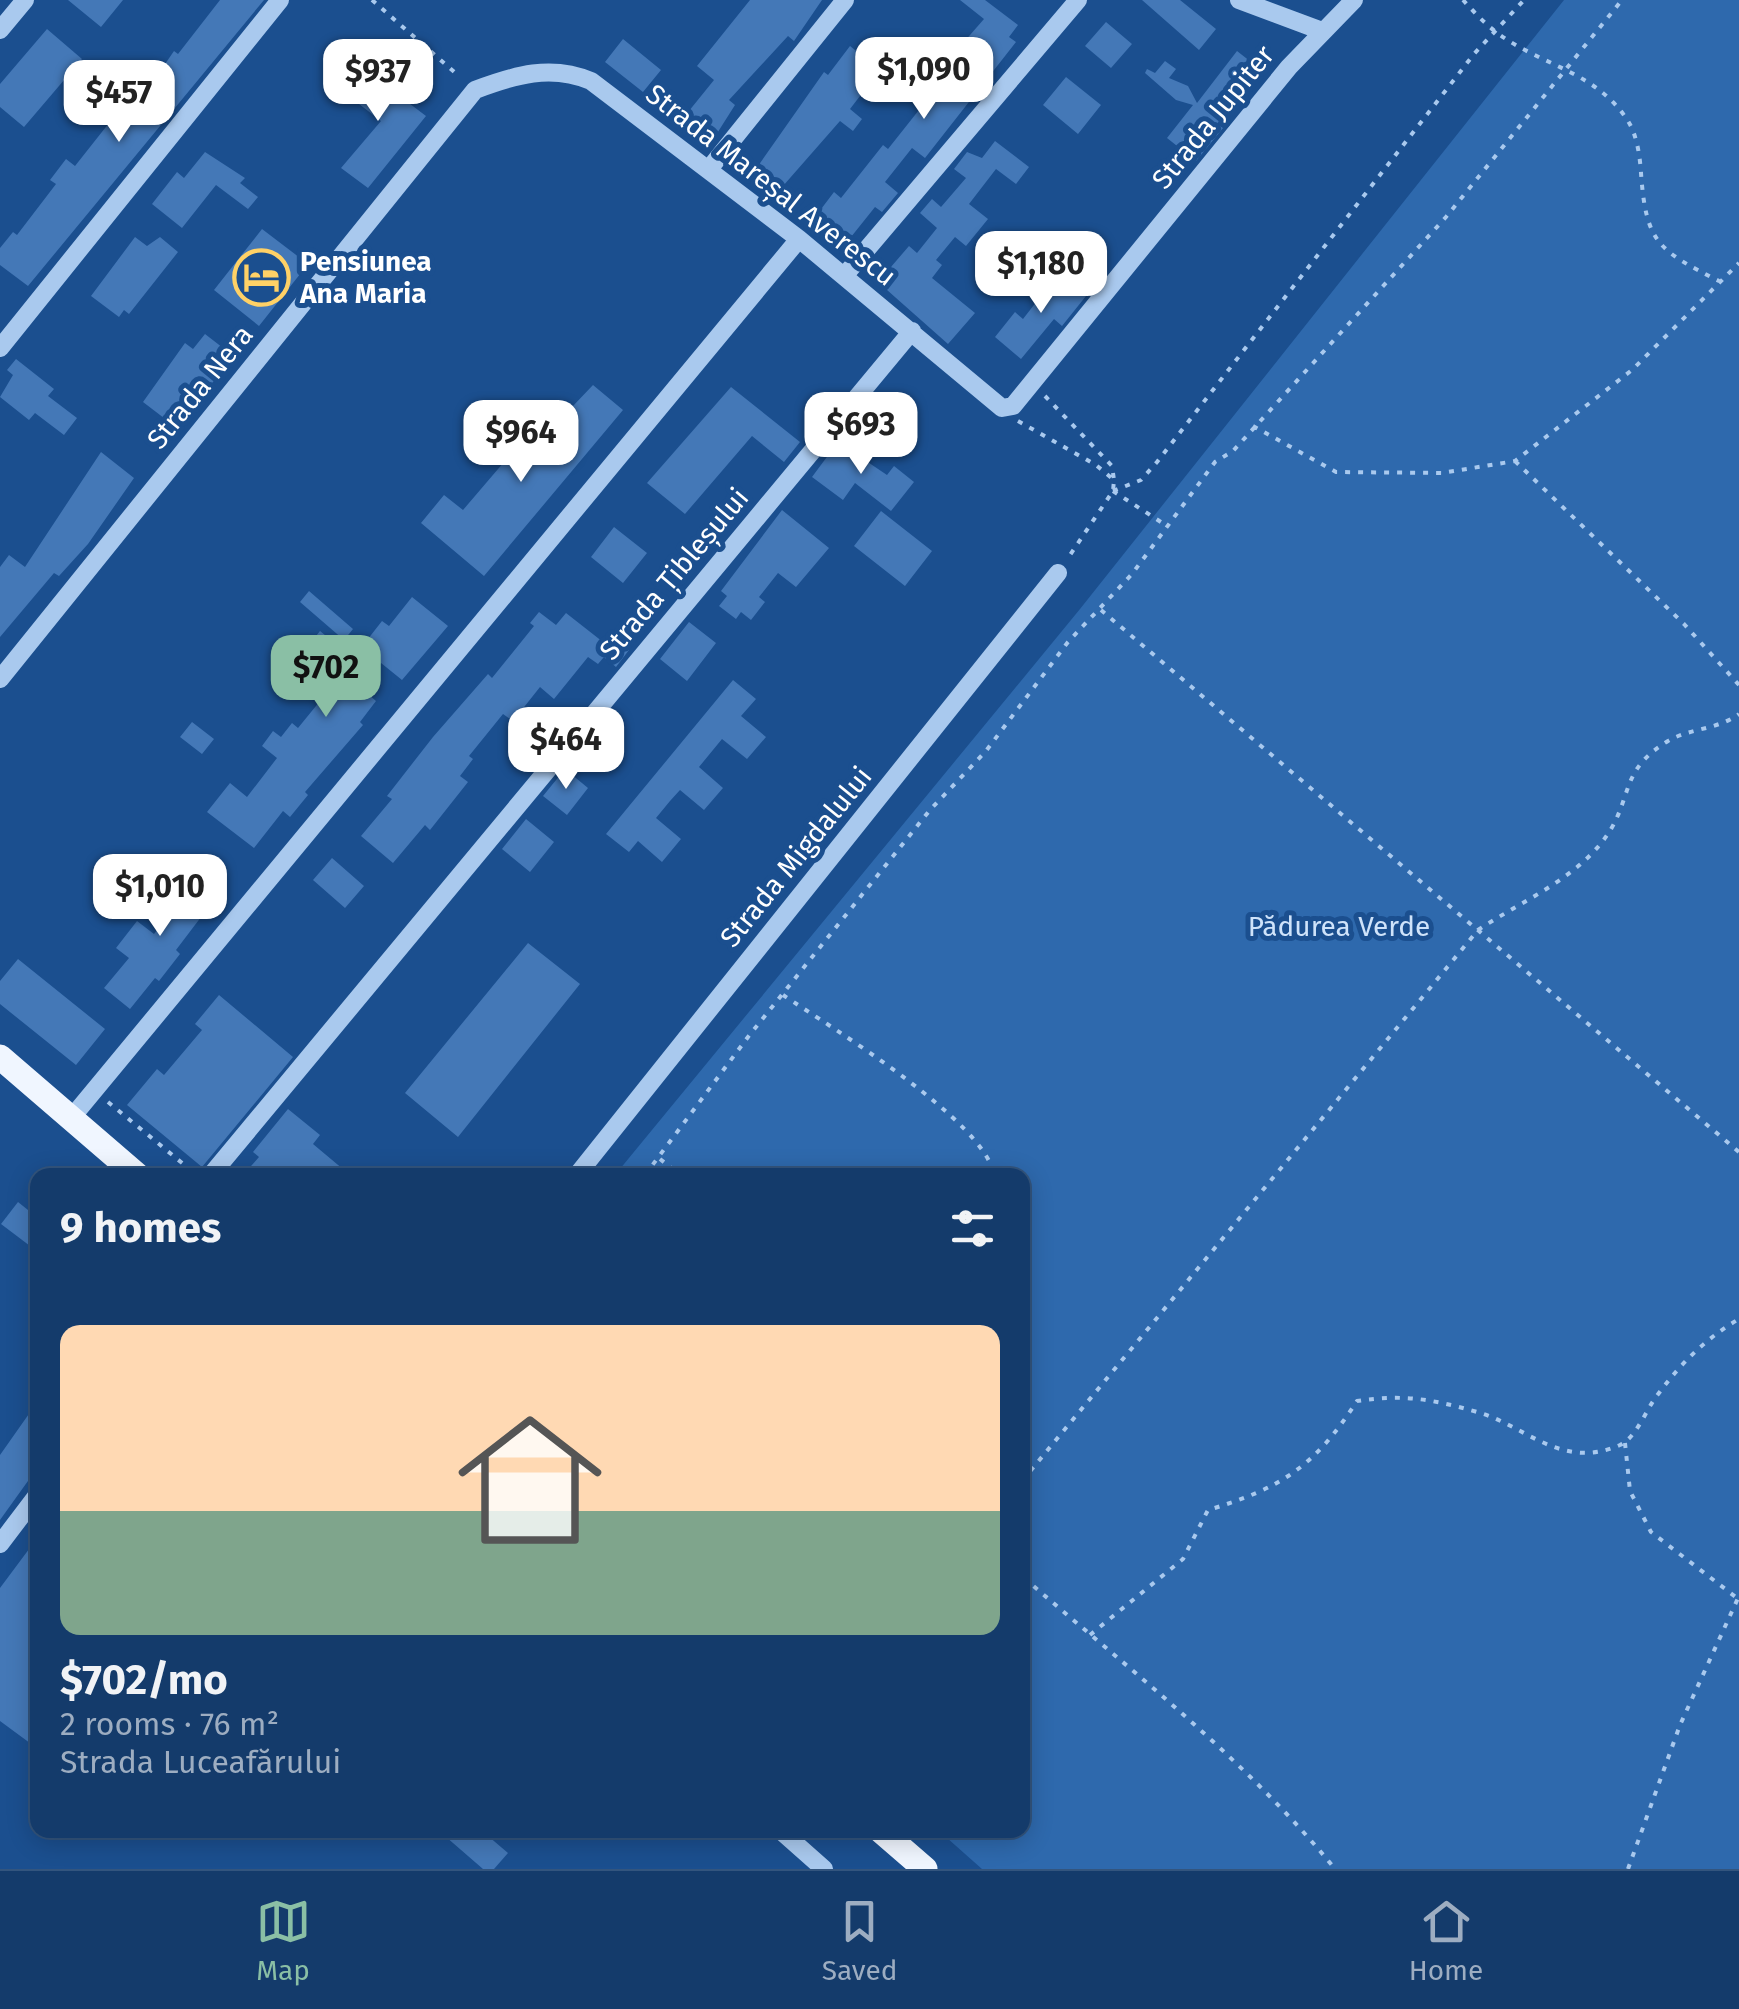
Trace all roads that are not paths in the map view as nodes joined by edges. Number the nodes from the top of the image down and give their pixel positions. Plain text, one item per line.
1 (25, 0) edge
2 (280, 0) edge
3 (845, 0) edge
4 (1078, 0) edge
5 (1238, 0) edge
6 (1354, 0) edge
7 (0, 30) edge
8 (1322, 32) junction
9 (475, 90) joint
10 (709, 169) junction
11 (799, 239) junction
12 (844, 275) junction
13 (912, 331) junction
14 (0, 348) edge
15 (1002, 408) joint
16 (1058, 573) road end
17 (0, 678) edge
18 (0, 1057) edge
19 (74, 1116) junction
20 (129, 1168) edge
21 (217, 1168) edge
22 (583, 1168) edge
23 (30, 1505) edge
24 (0, 1544) edge
25 (789, 1838) edge
26 (889, 1838) edge
27 (824, 1869) edge
28 (924, 1869) edge

1 - 7 street
2 - 14 street
3 - 10 street
4 - 12 street
5 - 8 street
6 - 8 street, Strada Jupiter
8 - 15 street, Strada Jupiter
9 - 10 street, Strada Mareșal Averescu
9 - 17 street, Strada Nera
10 - 11 street, Strada Mareșal Averescu
11 - 12 street, Strada Mareșal Averescu
11 - 19 street
12 - 13 street, Strada Mareșal Averescu
13 - 15 street, Strada Mareșal Averescu
13 - 21 street, Strada Țibleșului
16 - 22 street, Strada Migdalului
18 - 19 main road
19 - 20 main road
23 - 24 street
25 - 27 street
26 - 28 main road

